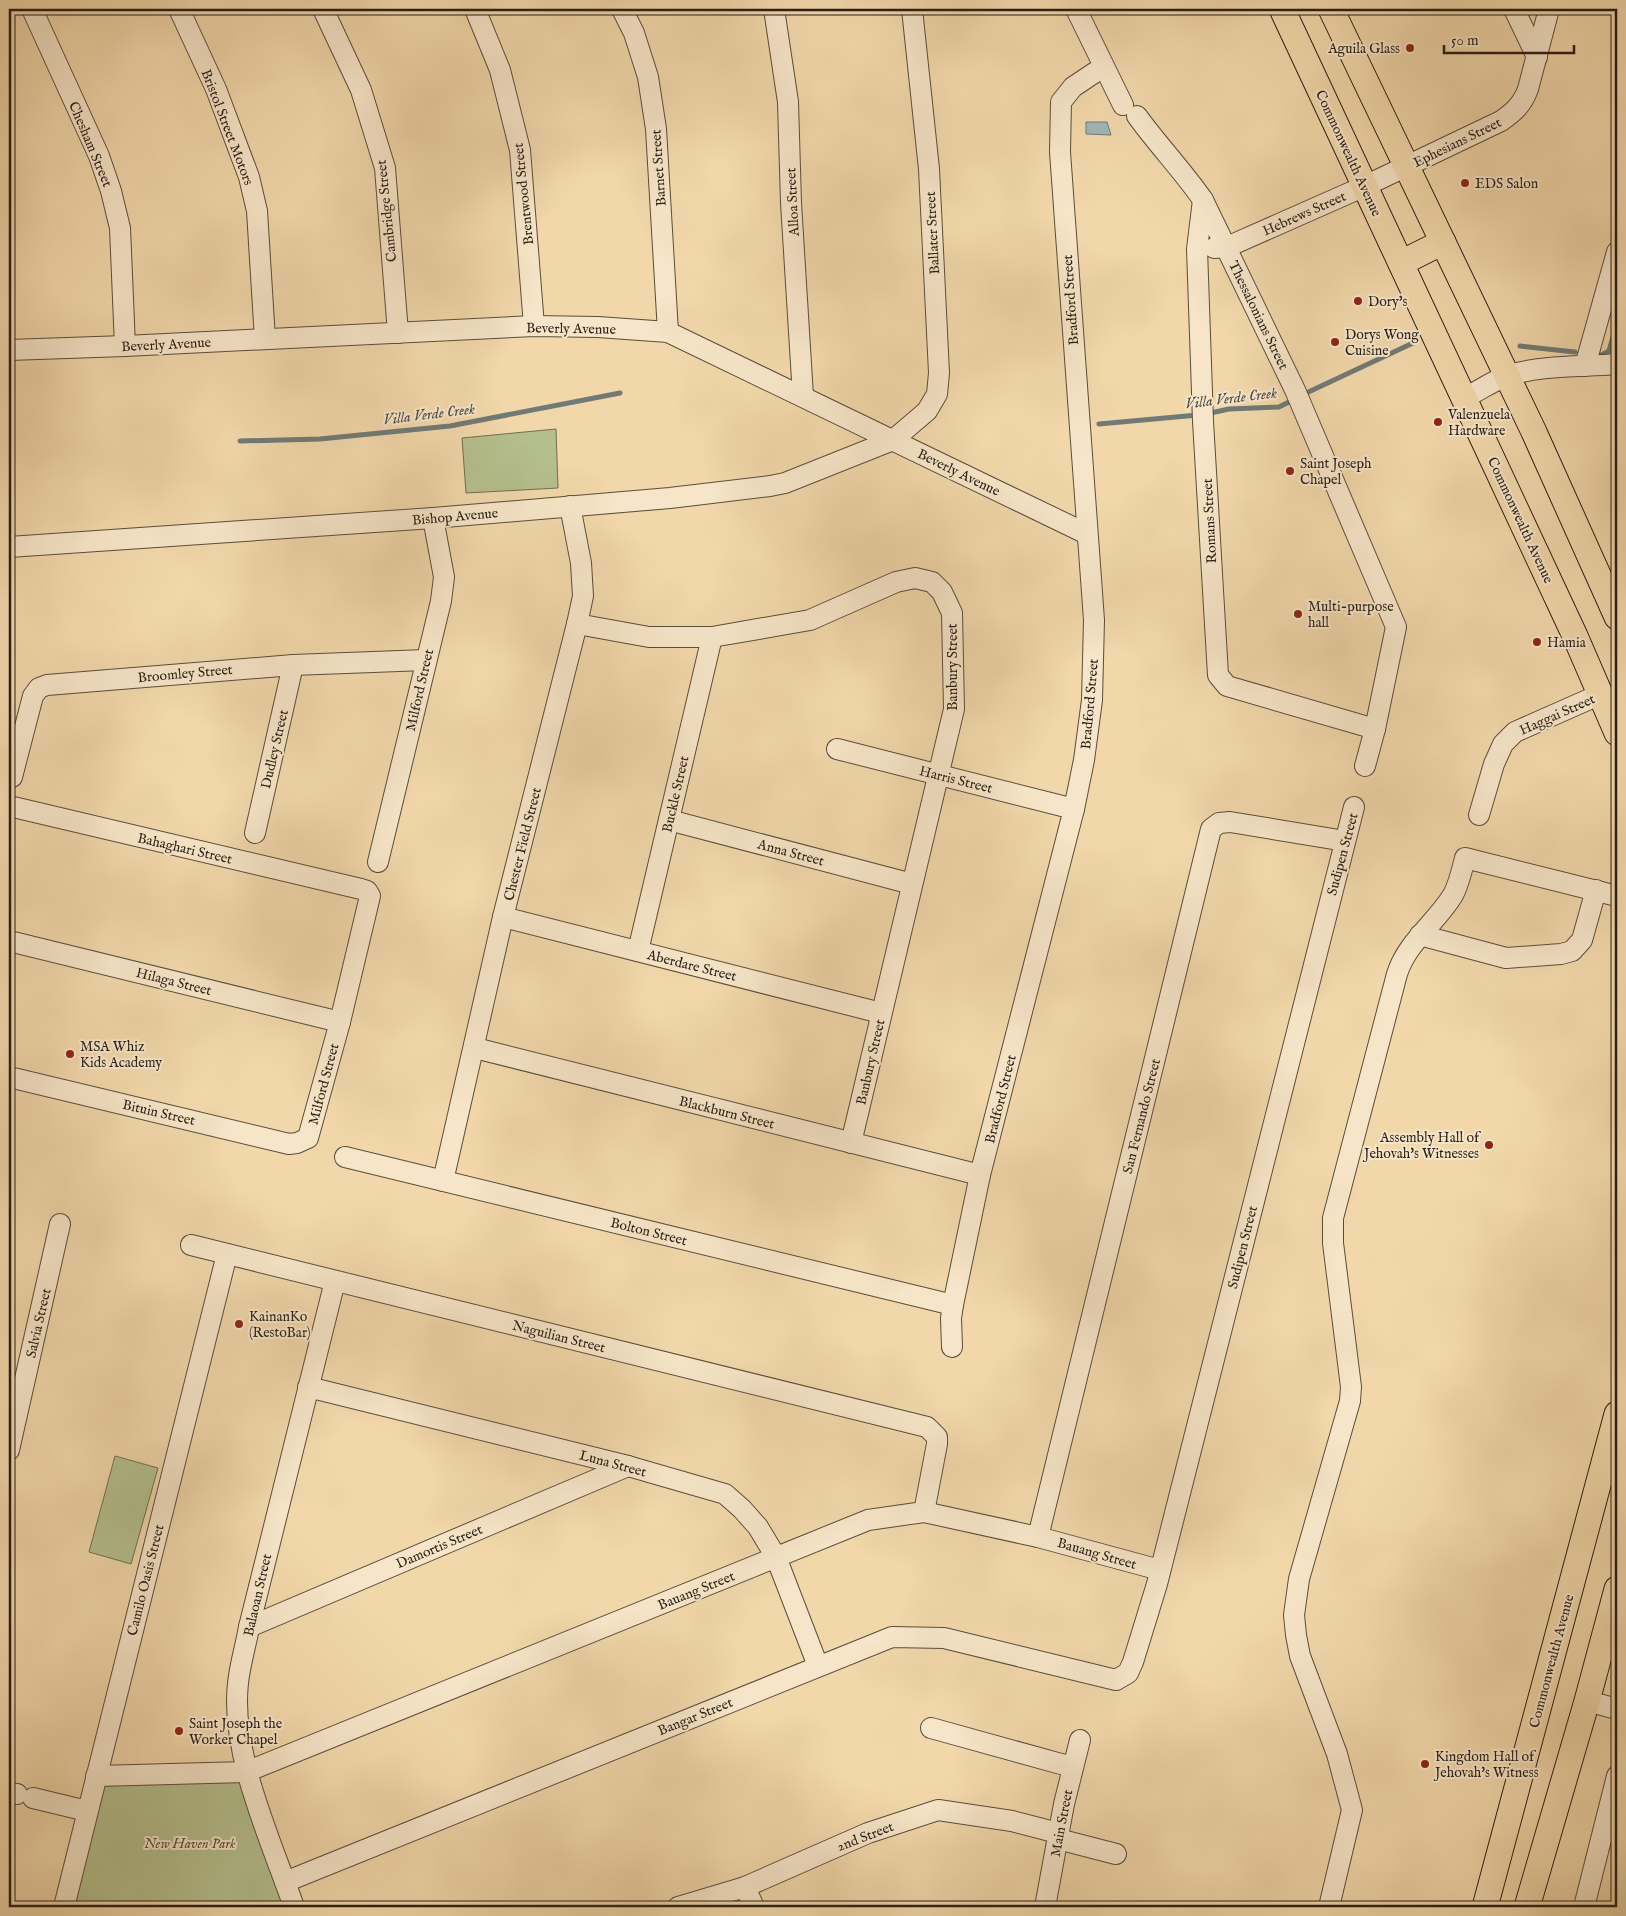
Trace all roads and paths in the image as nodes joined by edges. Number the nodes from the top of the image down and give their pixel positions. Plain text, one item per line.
1 (32, 9) edge
2 (179, 9) edge
3 (323, 9) edge
4 (475, 9) edge
5 (622, 9) edge
6 (774, 9) edge
7 (912, 9) edge
8 (1076, 9) edge
9 (1282, 9) edge
10 (1331, 9) edge
11 (1514, 9) edge
12 (1549, 9) edge
13 (1537, 57) junction
14 (1103, 67) junction
15 (1407, 166) junction
16 (1365, 186) junction
17 (1203, 200) junction
18 (1444, 242) junction
19 (1226, 247) junction
20 (1197, 249) junction
21 (1617, 252) edge
22 (1401, 263) junction
23 (534, 326) junction
24 (668, 332) junction
25 (398, 333) junction
26 (265, 339) junction
27 (125, 346) junction
28 (9, 350) edge
29 (1617, 364) edge
30 (1585, 366) junction
31 (1508, 376) junction
32 (803, 396) junction
33 (1464, 398) junction
34 (893, 440) junction
35 (570, 506) junction
36 (433, 518) junction
37 (1087, 534) junction
38 (9, 547) edge
39 (1617, 617) edge
40 (577, 624) junction
41 (712, 637) junction
42 (426, 660) junction
43 (293, 665) junction
44 (1601, 694) junction
45 (1375, 729) junction
46 (1617, 733) edge
47 (837, 750) dead end
48 (1365, 766) dead end
49 (938, 775) junction
50 (12, 777) dead end
51 (9, 806) edge
52 (1354, 807) dead end
53 (1074, 809) junction
54 (1479, 815) dead end
55 (669, 820) junction
56 (255, 833) dead end
57 (1345, 841) junction
58 (378, 862) dead end
59 (912, 884) junction
60 (361, 889) joint
61 (1596, 890) junction
62 (1617, 896) edge
63 (503, 917) junction
64 (1420, 935) junction
65 (9, 941) edge
66 (638, 951) junction
67 (881, 1013) junction
68 (340, 1022) junction
69 (475, 1048) junction
70 (9, 1077) edge
71 (308, 1138) joint
72 (851, 1143) junction
73 (345, 1157) dead end
74 (980, 1175) junction
75 (443, 1181) junction
76 (60, 1224) dead end
77 (191, 1245) dead end
78 (228, 1254) junction
79 (335, 1281) junction
80 (953, 1305) junction
81 (952, 1348) dead end
82 (308, 1387) junction
83 (1617, 1414) edge
84 (9, 1450) edge
85 (628, 1466) junction
86 (924, 1512) junction
87 (1038, 1536) junction
88 (776, 1557) junction
89 (1160, 1570) junction
90 (1617, 1589) edge
91 (250, 1626) junction
92 (818, 1666) junction
93 (1116, 1680) joint
94 (1587, 1701) junction
95 (1617, 1709) edge
96 (931, 1728) dead end
97 (1080, 1740) dead end
98 (1072, 1768) junction
99 (246, 1772) junction
100 (96, 1776) junction
101 (1617, 1776) edge
102 (20, 1795) edge
103 (87, 1811) junction
104 (1058, 1836) junction
105 (1116, 1854) dead end
106 (285, 1882) junction
107 (745, 1887) junction
108 (64, 1907) edge
109 (294, 1907) edge
110 (678, 1907) edge
111 (754, 1907) edge
112 (1045, 1907) edge
113 (1329, 1907) edge
114 (1485, 1907) edge
115 (1527, 1907) edge
116 (1584, 1907) edge

1 - 27 street, Chesham Street
2 - 26 street, Bristol Street Motors
3 - 25 street, Cambridge Street
4 - 23 street, Brentwood Street
5 - 24 street, Barnet Street
6 - 32 street, Alloa Street
7 - 34 street, Ballater Street
8 - 14 street, Thessalonians Street
9 - 16 main road, Commonwealth Avenue
10 - 15 main road
11 - 13 street
12 - 13 street, Ephesians Street
13 - 15 street, Ephesians Street
14 - 17 street, Thessalonians Street
14 - 37 street, Bradford Street
15 - 16 street, Hebrews Street
15 - 18 main road
16 - 19 street, Hebrews Street
16 - 22 main road, Commonwealth Avenue
17 - 19 street, Thessalonians Street
17 - 20 street, Romans Street
18 - 22 main road
18 - 31 main road
19 - 20 street, Hebrews Street
19 - 45 street, Thessalonians Street
20 - 45 street, Romans Street
21 - 30 street
22 - 33 main road, Commonwealth Avenue
23 - 24 street, Beverly Avenue
23 - 25 street, Beverly Avenue
24 - 32 street, Beverly Avenue
25 - 26 street, Beverly Avenue
26 - 27 street, Beverly Avenue
27 - 28 street, Beverly Avenue
29 - 30 street
30 - 31 street
31 - 33 street
31 - 39 main road
32 - 34 street, Beverly Avenue
33 - 44 main road, Commonwealth Avenue
34 - 35 street, Bishop Avenue
34 - 37 street, Beverly Avenue
35 - 36 street, Bishop Avenue
35 - 40 street, Chester Field Street
36 - 38 street, Bishop Avenue
36 - 42 street, Milford Street
37 - 53 street, Bradford Street
40 - 41 street, Banbury Street
40 - 63 street, Chester Field Street
41 - 49 street, Banbury Street
41 - 55 street, Buckle Street
42 - 43 street, Broomley Street
42 - 58 street, Milford Street
43 - 50 street, Broomley Street
43 - 56 street, Dudley Street
44 - 46 main road, Commonwealth Avenue
44 - 54 street, Haggai Street
45 - 48 street
47 - 49 street, Harris Street
49 - 53 street, Harris Street
49 - 59 street, Banbury Street
51 - 60 street, Bahaghari Street
52 - 57 street, Sudipen Street
53 - 74 street, Bradford Street
55 - 59 street, Anna Street
55 - 66 street, Buckle Street
57 - 87 street, San Fernando Street
57 - 89 street, Sudipen Street
59 - 67 street, Banbury Street
60 - 68 street, Milford Street
61 - 62 street
61 - 64 street
61 - 64 street
63 - 66 street, Aberdare Street
63 - 69 street, Chester Field Street
64 - 113 street
65 - 68 street, Hilaga Street
66 - 67 street, Aberdare Street
67 - 72 street, Banbury Street
68 - 71 street, Milford Street
69 - 72 street, Blackburn Street
69 - 75 street, Chester Field Street
70 - 71 street, Bituin Street
72 - 74 street, Blackburn Street
73 - 75 street, Bolton Street
74 - 80 street, Bradford Street
75 - 80 street, Bolton Street
76 - 84 street, Salvia Street
77 - 78 street, Naguilian Street
78 - 79 street, Naguilian Street
78 - 100 street, Camilo Oasis Street
79 - 82 street, Balaoan Street
79 - 86 street, Naguilian Street
80 - 81 street, Bradford Street
82 - 85 street, Luna Street
82 - 91 street, Balaoan Street
83 - 114 main road, Commonwealth Avenue
85 - 88 street, Luna Street
85 - 91 street, Damortis Street
86 - 87 street, Bauang Street
86 - 88 street, Bauang Street
87 - 89 street, Bauang Street
88 - 92 street, Luna Street
88 - 99 street, Bauang Street
89 - 93 street, Sudipen Street
90 - 94 main road
91 - 99 street, Balaoan Street
92 - 93 street, Bangar Street
92 - 106 street, Bangar Street
94 - 95 street
94 - 115 main road
96 - 98 street
97 - 98 street, Main Street
98 - 104 street, Main Street
99 - 100 street
99 - 106 street, Balaoan Street
100 - 103 street, Camilo Oasis Street
101 - 116 street
102 - 103 street
103 - 108 street, Camilo Oasis Street
104 - 105 street, 2nd Street
104 - 107 street, 2nd Street
104 - 112 street, Main Street
106 - 109 street, Balaoan Street
107 - 110 street, 2nd Street
107 - 111 street

